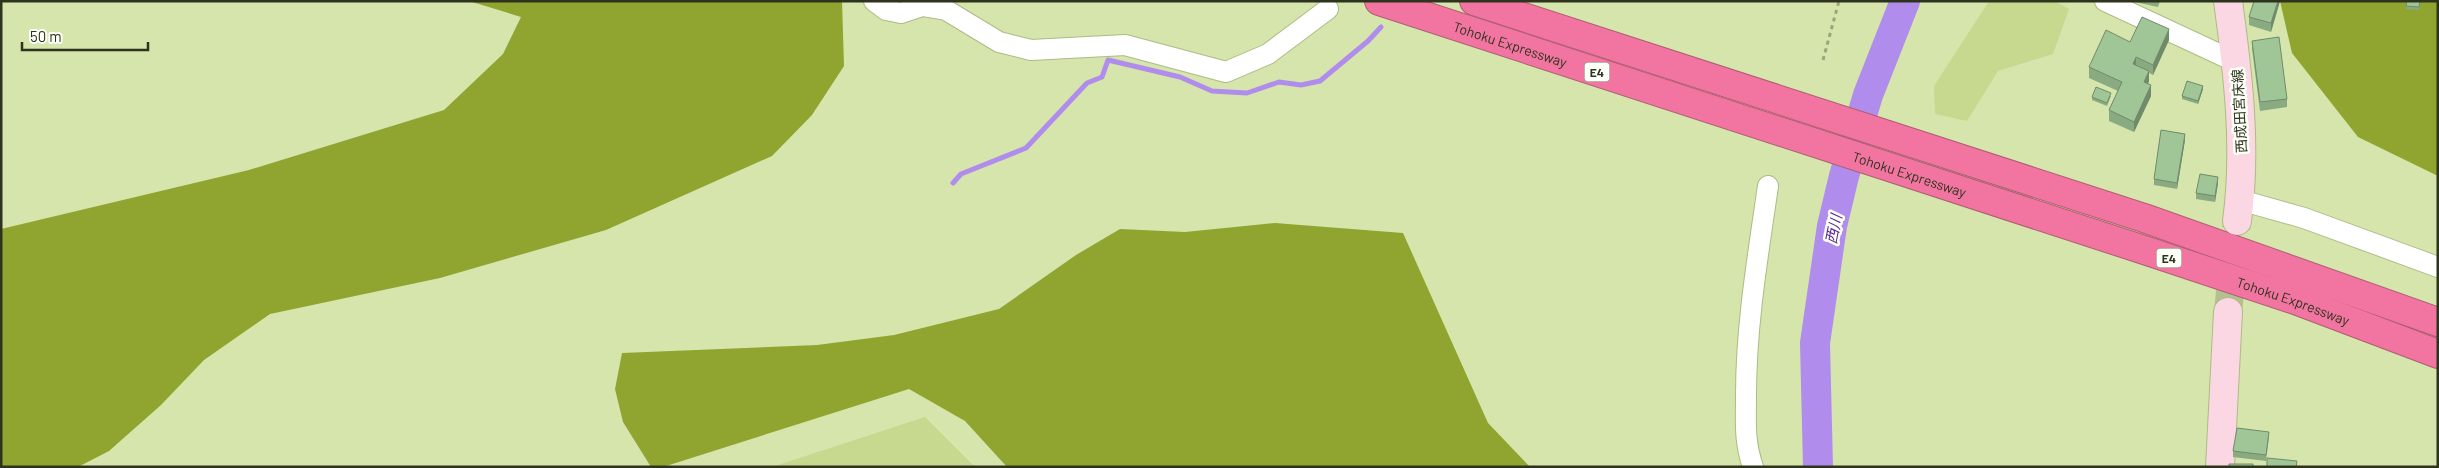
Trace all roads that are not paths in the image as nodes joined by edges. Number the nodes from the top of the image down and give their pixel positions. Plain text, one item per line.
1 (874, 1) edge
2 (1379, 1) edge
3 (1474, 1) edge
4 (2105, 1) edge
5 (2228, 1) edge
6 (1328, 9) dead end
7 (2236, 62) junction
8 (1768, 186) dead end
9 (2238, 211) joint
10 (2438, 267) edge
11 (2228, 312) tunnel mouth
12 (2438, 322) edge
13 (2438, 354) edge
14 (1753, 467) edge
15 (2220, 467) edge

1 - 6 street
2 - 13 highway, Tohoku Expressway / E4
3 - 12 highway, Tohoku Expressway / E4
4 - 7 street
5 - 7 main road, 西成田宮床線
7 - 9 main road, 西成田宮床線
8 - 14 street
9 - 10 street
11 - 15 main road

